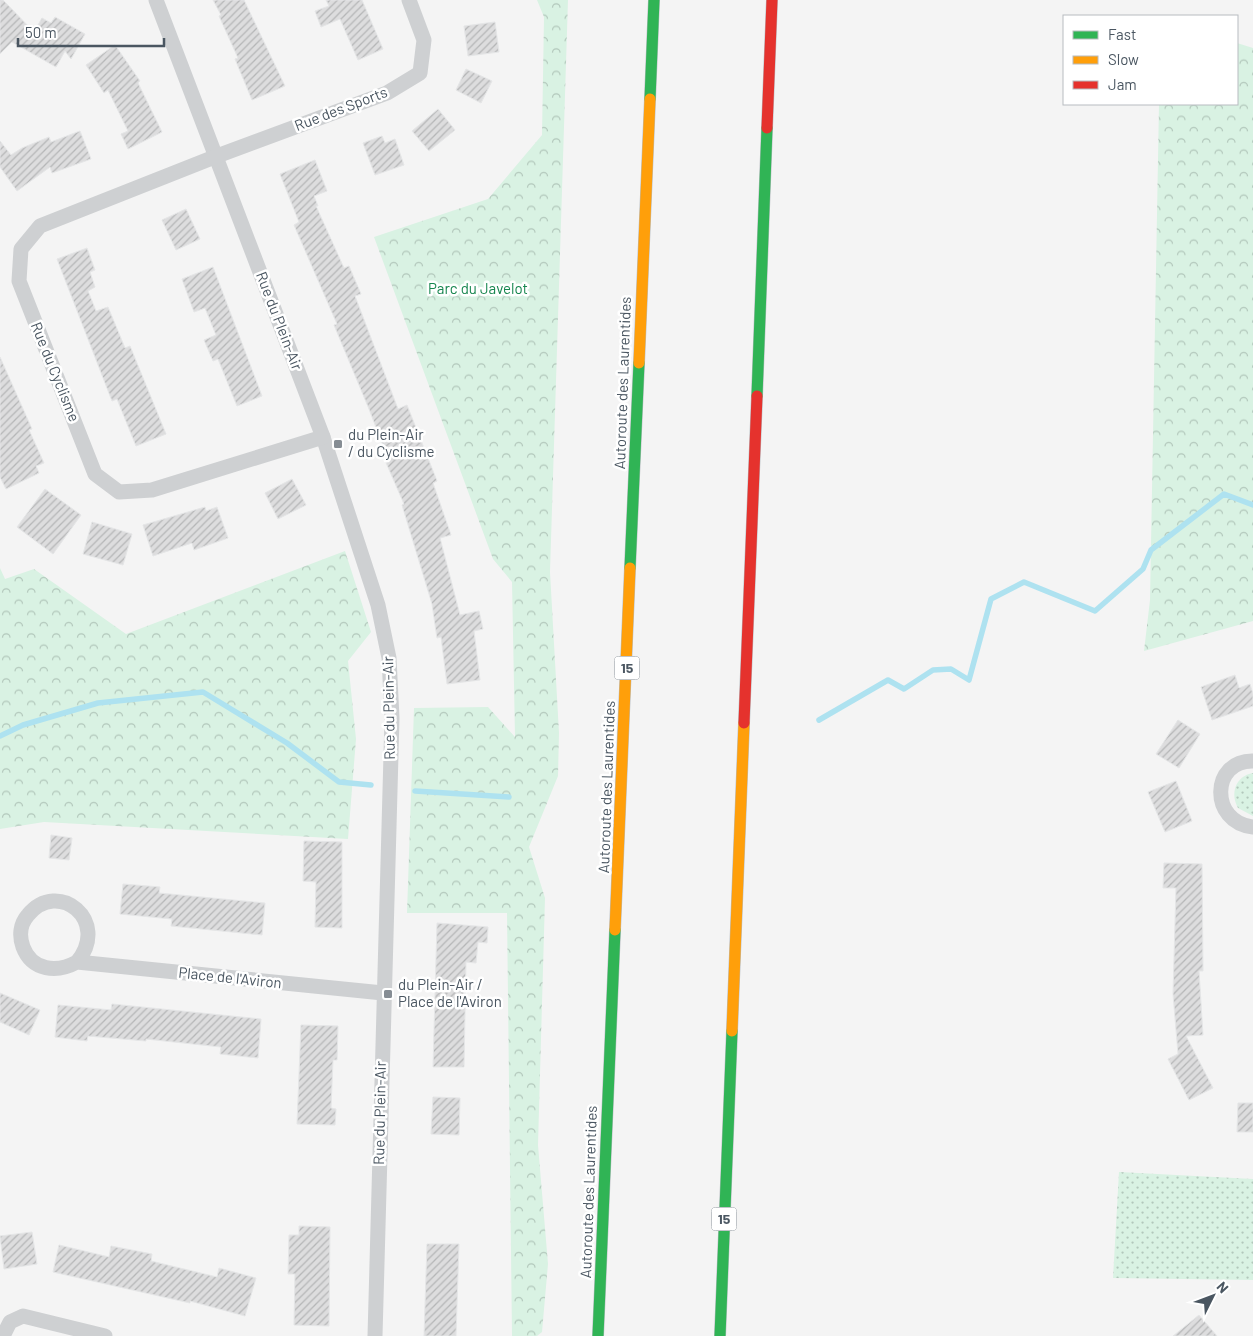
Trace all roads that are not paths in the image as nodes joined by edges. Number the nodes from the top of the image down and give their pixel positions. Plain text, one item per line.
1 (156, 0) edge
2 (409, 0) edge
3 (654, 0) edge
4 (772, 0) edge
5 (217, 156) junction
6 (323, 437) junction
7 (1253, 761) edge
8 (1253, 827) edge
9 (77, 962) junction
10 (383, 993) junction
11 (3, 1336) edge
12 (105, 1336) edge
13 (375, 1336) edge
14 (598, 1336) edge
15 (720, 1336) edge

1 - 5 street, Rue du Plein-Air
2 - 5 street, Rue des Sports
3 - 14 highway, Autoroute des Laurentides / 15
4 - 15 highway, 15
5 - 6 street, Rue du Plein-Air
5 - 6 street, Rue du Cyclisme
6 - 10 street, Rue du Plein-Air
7 - 8 street
9 - 9 street, Place de l'Aviron
9 - 10 street, Place de l'Aviron
10 - 13 street, Rue du Plein-Air
11 - 12 street

